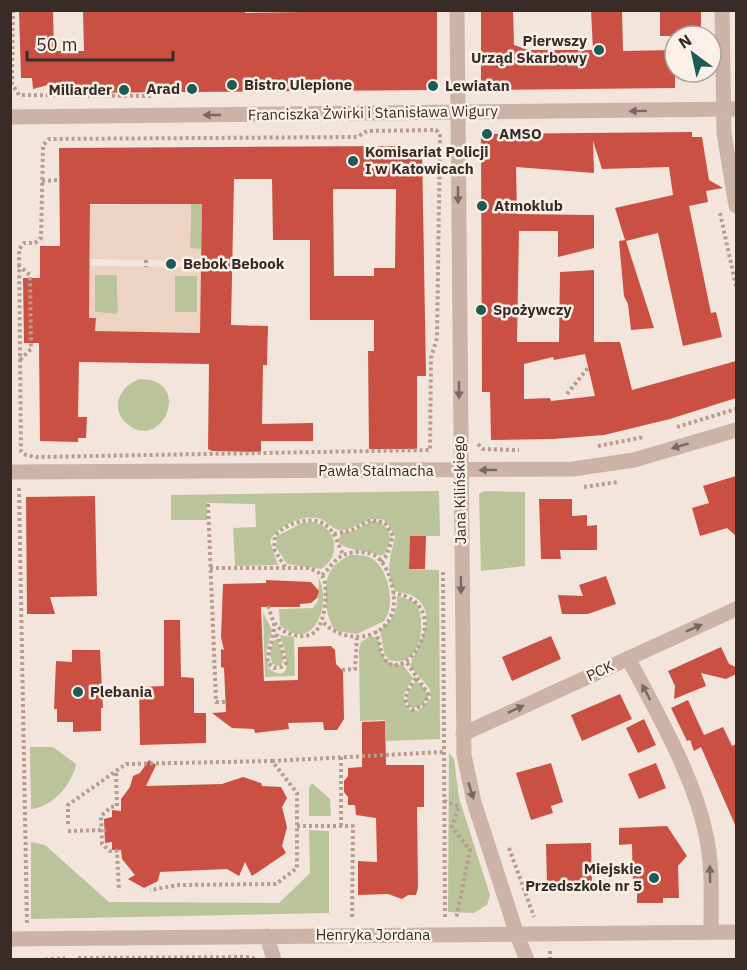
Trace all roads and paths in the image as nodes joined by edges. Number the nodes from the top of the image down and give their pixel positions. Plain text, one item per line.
1 (12, 10) edge
2 (458, 10) edge
3 (722, 10) edge
4 (163, 96) dead end
5 (730, 110) edge
6 (458, 113) junction
7 (10, 117) edge
8 (59, 180) dead end
9 (42, 181) junction
10 (736, 206) edge
11 (146, 260) dead end
12 (18, 265) junction
13 (146, 267) dead end
14 (25, 310) dead end
15 (31, 310) junction
16 (19, 361) junction
17 (588, 368) dead end
18 (567, 394) dead end
19 (736, 409) edge
20 (670, 430) dead end
21 (736, 430) edge
22 (477, 436) dead end
23 (648, 436) dead end
24 (590, 448) dead end
25 (530, 451) dead end
26 (459, 470) junction
27 (10, 472) edge
28 (621, 481) dead end
29 (25, 483) dead end
30 (578, 487) dead end
31 (208, 504) dead end
32 (334, 534) junction
33 (343, 554) junction
34 (381, 562) junction
35 (285, 567) junction
36 (210, 568) junction
37 (443, 570) dead end
38 (322, 575) junction
39 (393, 593) junction
40 (268, 605) dead end
41 (736, 609) edge
42 (322, 621) junction
43 (274, 622) junction
44 (375, 630) junction
45 (274, 635) junction
46 (357, 638) junction
47 (628, 658) junction
48 (407, 663) junction
49 (342, 670) dead end
50 (416, 678) junction
51 (225, 702) dead end
52 (463, 734) junction
53 (443, 752) junction
54 (341, 757) junction
55 (272, 760) junction
56 (116, 772) junction
57 (444, 801) junction
58 (68, 824) dead end
59 (297, 826) junction
60 (341, 826) junction
61 (104, 830) junction
62 (69, 831) dead end
63 (508, 846) dead end
64 (150, 890) dead end
65 (119, 891) dead end
66 (445, 920) dead end
67 (456, 920) dead end
68 (352, 921) dead end
69 (543, 921) dead end
70 (26, 924) dead end
71 (711, 932) junction
72 (736, 932) edge
73 (517, 935) junction
74 (267, 936) junction
75 (10, 939) edge
76 (53, 959) edge
77 (64, 959) edge
78 (39, 960) edge
79 (256, 960) edge
80 (274, 960) edge
81 (527, 960) edge

1 - 4 path
2 - 6 street, Jana Kilińskiego
3 - 5 street
5 -> 6 street, Franciszka Żwirki i Stanisława Wigury
5 - 10 street
6 -> 7 street, Franciszka Żwirki i Stanisława Wigury
6 -> 26 street, Jana Kilińskiego
8 - 9 path
9 - 12 path
9 - 16 path
11 - 13 path
12 - 15 path
12 - 16 path
14 - 15 path
15 - 16 path
17 - 18 path
19 - 20 path
21 -> 26 street, Pawła Stalmacha
22 - 25 path
23 - 24 path
26 - 27 street, Pawła Stalmacha
26 -> 52 street, Jana Kilińskiego
28 - 30 path
29 - 70 path
31 - 36 path
32 - 33 path
32 - 34 path
32 - 35 path
33 - 34 path
33 - 38 path
34 - 39 path
35 - 36 path
35 - 38 path
36 - 51 path
37 - 53 path
38 - 42 path
39 - 44 path
39 - 48 path
40 - 43 path
47 -> 41 street, PCK
42 - 43 path
42 - 46 path
43 - 45 path
44 - 46 path
44 - 48 path
45 - 45 path
46 - 49 path
52 -> 47 street, PCK
71 -> 47 street
48 - 50 path
50 - 50 path
52 -> 73 street, Jana Kilińskiego
53 - 54 path
53 - 57 path
54 - 55 path
54 - 60 path
55 - 56 path
55 - 59 path
56 - 58 path
56 - 61 path
57 - 66 path
57 - 67 path
59 - 60 path
59 - 64 path
60 - 68 path
61 - 62 path
61 - 65 path
63 - 69 path
71 - 72 street, Henryka Jordana
71 - 73 street, Henryka Jordana
73 - 74 street, Henryka Jordana
73 - 81 street, Jana Kilińskiego
74 - 75 street, Henryka Jordana
74 - 80 street
76 - 77 path
76 - 78 path
77 - 79 path

